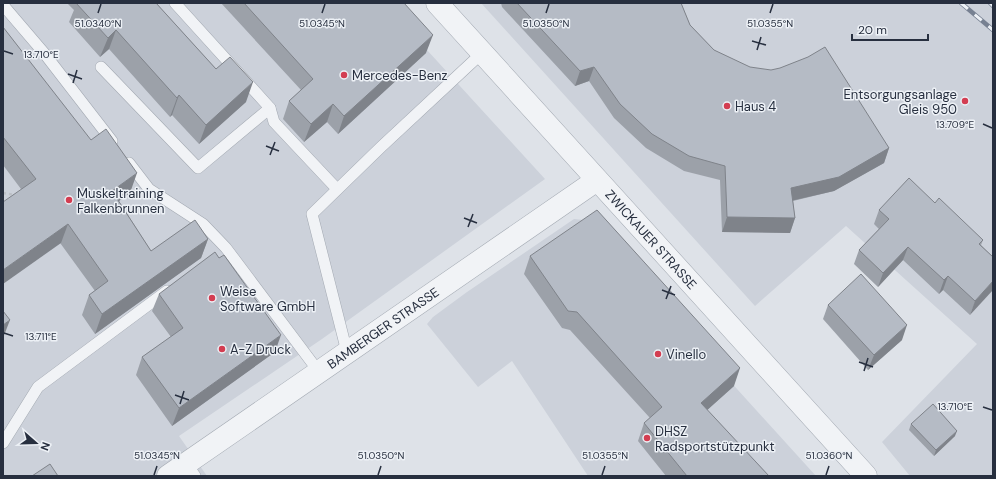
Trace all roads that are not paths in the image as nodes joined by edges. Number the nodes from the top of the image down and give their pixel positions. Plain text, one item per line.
1 (175, 3) edge
2 (437, 3) edge
3 (3, 4) edge
4 (482, 53) junction
5 (101, 67) dead end
6 (270, 108) junction
7 (597, 180) junction
8 (337, 188) junction
9 (176, 285) edge
10 (347, 352) junction
11 (319, 372) junction
12 (3, 443) edge
13 (190, 470) edge
14 (859, 473) edge
15 (168, 476) edge

1 - 6 lane
2 - 4 street, ZWICKAUER STRASSE
3 - 11 lane
4 - 7 street, ZWICKAUER STRASSE
4 - 8 lane
5 - 6 lane
6 - 8 lane
7 - 10 street, BAMBERGER STRASSE
7 - 14 street, ZWICKAUER STRASSE
8 - 10 lane
9 - 12 lane
10 - 11 street, BAMBERGER STRASSE
11 - 13 street, BAMBERGER STRASSE
13 - 15 street, BAMBERGER STRASSE

